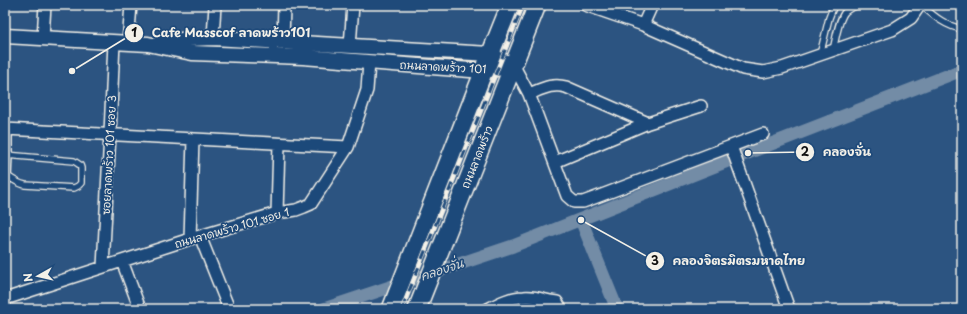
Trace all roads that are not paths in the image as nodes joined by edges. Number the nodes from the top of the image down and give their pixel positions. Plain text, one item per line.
1 (45, 5) edge
2 (131, 5) edge
3 (215, 5) edge
4 (284, 5) edge
5 (353, 5) edge
6 (510, 5) edge
7 (537, 5) edge
8 (585, 5) edge
9 (652, 5) edge
10 (834, 5) edge
11 (860, 5) edge
12 (921, 5) edge
13 (643, 26) junction
14 (962, 29) edge
15 (5, 36) edge
16 (43, 38) junction
17 (213, 38) junction
18 (114, 42) junction
19 (283, 42) junction
20 (128, 43) junction
21 (148, 44) junction
22 (350, 46) junction
23 (833, 50) junction
24 (490, 54) junction
25 (820, 55) junction
26 (369, 62) junction
27 (514, 66) junction
28 (483, 71) junction
29 (529, 94) junction
30 (701, 106) dead end
31 (648, 123) junction
32 (6, 129) edge
33 (110, 134) junction
34 (763, 134) dead end
35 (193, 139) junction
36 (279, 144) junction
37 (348, 147) junction
38 (731, 148) junction
39 (6, 155) junction
40 (555, 162) junction
41 (5, 175) edge
42 (5, 180) edge
43 (277, 213) junction
44 (195, 238) junction
45 (122, 261) junction
46 (103, 267) junction
47 (5, 299) edge
48 (550, 301) junction
49 (140, 309) edge
50 (229, 309) edge
51 (391, 309) edge
52 (416, 309) edge
53 (488, 309) edge
54 (540, 309) edge
55 (562, 309) edge
56 (789, 309) edge

1 - 16 street
2 - 20 street
3 - 17 street
4 - 19 street
5 - 22 street
6 - 24 main road
7 - 27 main road, ถนนลาดพร้าว
8 - 13 street
9 - 13 street
10 - 25 lane
11 - 23 lane
12 - 14 lane
12 - 23 street
13 - 25 street
15 - 16 street, ถนนลาดพร้าว 101
16 - 18 street, ถนนลาดพร้าว 101
17 - 19 street, ถนนลาดพร้าว 101
17 - 21 street, ถนนลาดพร้าว 101
18 - 20 street, ถนนลาดพร้าว 101
18 - 33 street, ซอยลาดพร้าว 101 ซอย 3
19 - 22 street, ถนนลาดพร้าว 101
20 - 21 street, ถนนลาดพร้าว 101
21 - 26 street, ถนนลาดพร้าว 101
22 - 24 street, ถนนลาดพร้าว 101
23 - 25 street
24 - 27 street, ถนนลาดพร้าว 101
24 - 28 main road
26 - 28 street, ถนนลาดพร้าว 101
26 - 37 street, ถนนลาดพร้าว 101 ซอย 1
27 - 28 street, ถนนลาดพร้าว 101
27 - 29 street
27 - 52 main road, ถนนลาดพร้าว
28 - 51 main road
29 - 31 street
29 - 40 street
30 - 31 street
31 - 40 street
32 - 33 street
32 - 39 street
33 - 35 street
33 - 46 street, ซอยลาดพร้าว 101 ซอย 3
34 - 38 street
35 - 36 street
35 - 44 street
36 - 37 street
36 - 43 street
37 - 43 street, ถนนลาดพร้าว 101 ซอย 1
38 - 40 street
38 - 56 street
39 - 41 street
39 - 41 lane
41 - 42 street
43 - 44 street, ถนนลาดพร้าว 101 ซอย 1
44 - 45 street, ถนนลาดพร้าว 101 ซอย 1
44 - 50 street
45 - 46 street, ถนนลาดพร้าว 101 ซอย 1
45 - 49 street
46 - 47 street, ถนนลาดพร้าว 101 ซอย 1
48 - 53 street
48 - 54 street
48 - 55 street

